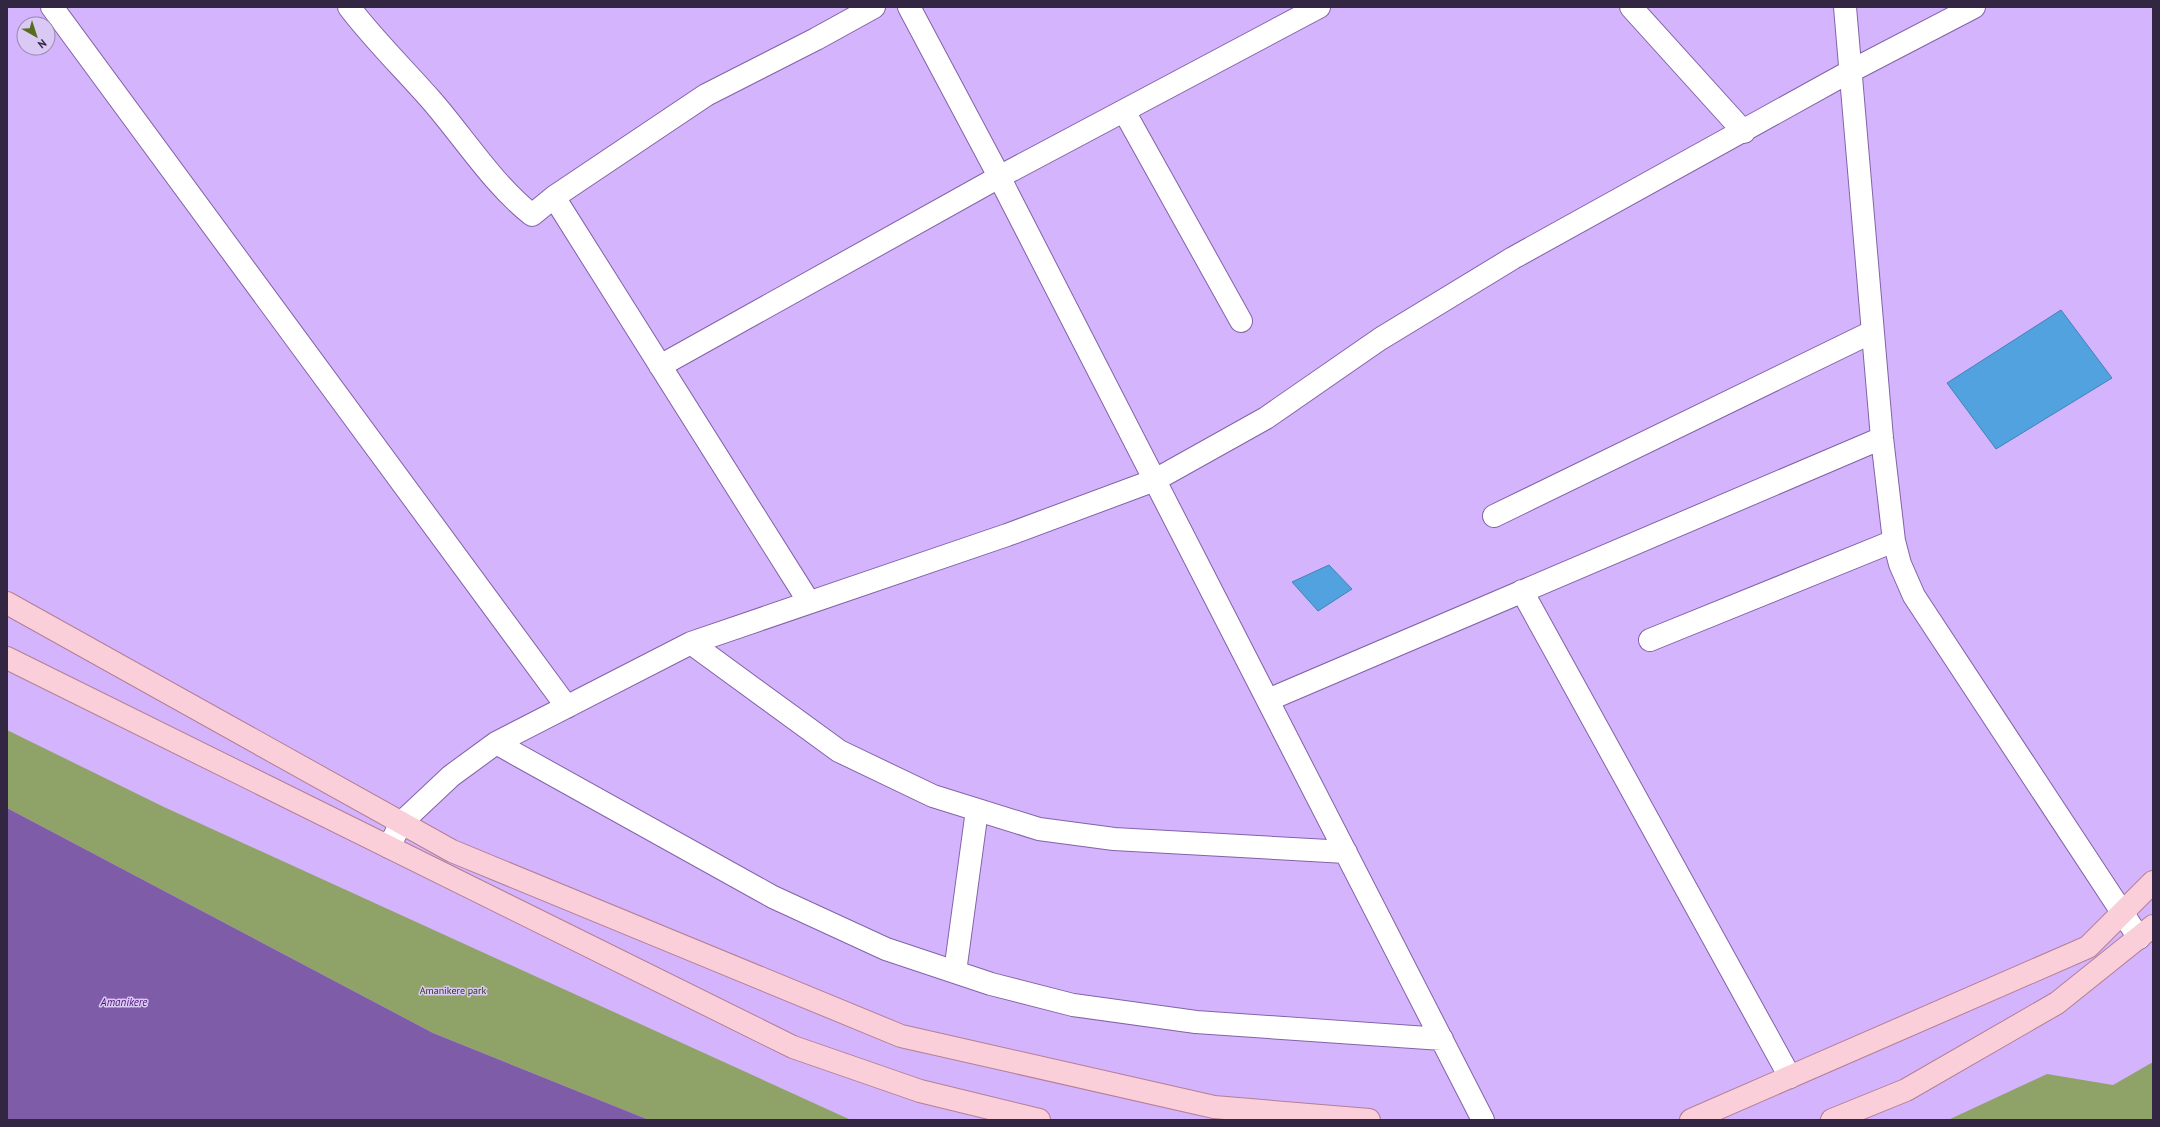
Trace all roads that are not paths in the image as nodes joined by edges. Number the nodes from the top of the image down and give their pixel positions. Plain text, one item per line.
1 (52, 7) edge
2 (349, 7) edge
3 (874, 7) edge
4 (909, 7) edge
5 (1320, 7) edge
6 (1631, 7) edge
7 (1845, 7) edge
8 (1974, 7) edge
9 (1849, 72) junction
10 (1124, 111) junction
11 (1744, 132) junction
12 (999, 177) junction
13 (554, 197) junction
14 (1241, 321) dead end
15 (1872, 332) junction
16 (660, 366) junction
17 (1882, 438) junction
18 (1155, 480) junction
19 (1494, 516) dead end
20 (1894, 541) junction
21 (1522, 591) junction
22 (809, 602) junction
23 (7, 603) edge
24 (1650, 640) dead end
25 (691, 643) junction
26 (7, 658) edge
27 (1268, 700) junction
28 (567, 707) junction
29 (496, 743) junction
30 (977, 810) junction
31 (401, 823) junction
32 (389, 847) junction
33 (1346, 852) junction
34 (2153, 882) edge
35 (2122, 912) junction
36 (2146, 932) edge
37 (955, 972) junction
38 (1442, 1039) junction
39 (1790, 1076) junction
40 (1039, 1120) edge
41 (1369, 1120) edge
42 (1483, 1120) edge
43 (1691, 1120) edge
44 (1832, 1120) edge

1 - 28 street
2 - 13 street
3 - 13 street
4 - 12 street
5 - 10 street
6 - 11 street
7 - 9 street
8 - 9 street
9 - 11 street
9 - 15 street
10 - 12 street
10 - 14 street
11 - 18 street
12 - 16 street
12 - 18 street
13 - 16 street
15 - 17 street
15 - 19 street
16 - 22 street
17 - 20 street
17 - 21 street
18 - 22 street
18 - 27 street
20 - 24 street
20 - 35 street
21 - 27 street
21 - 39 street
22 - 25 street
23 - 31 main road
25 - 28 street
25 - 30 street
26 - 32 main road
27 - 33 street
28 - 29 street
29 - 31 street
29 - 37 street
30 - 33 street
30 - 37 street
31 - 32 street
31 - 41 main road
32 - 40 main road
33 - 38 street
34 - 35 main road
35 - 36 street
35 - 39 main road
36 - 44 main road
37 - 38 street
38 - 42 street
39 - 43 main road

